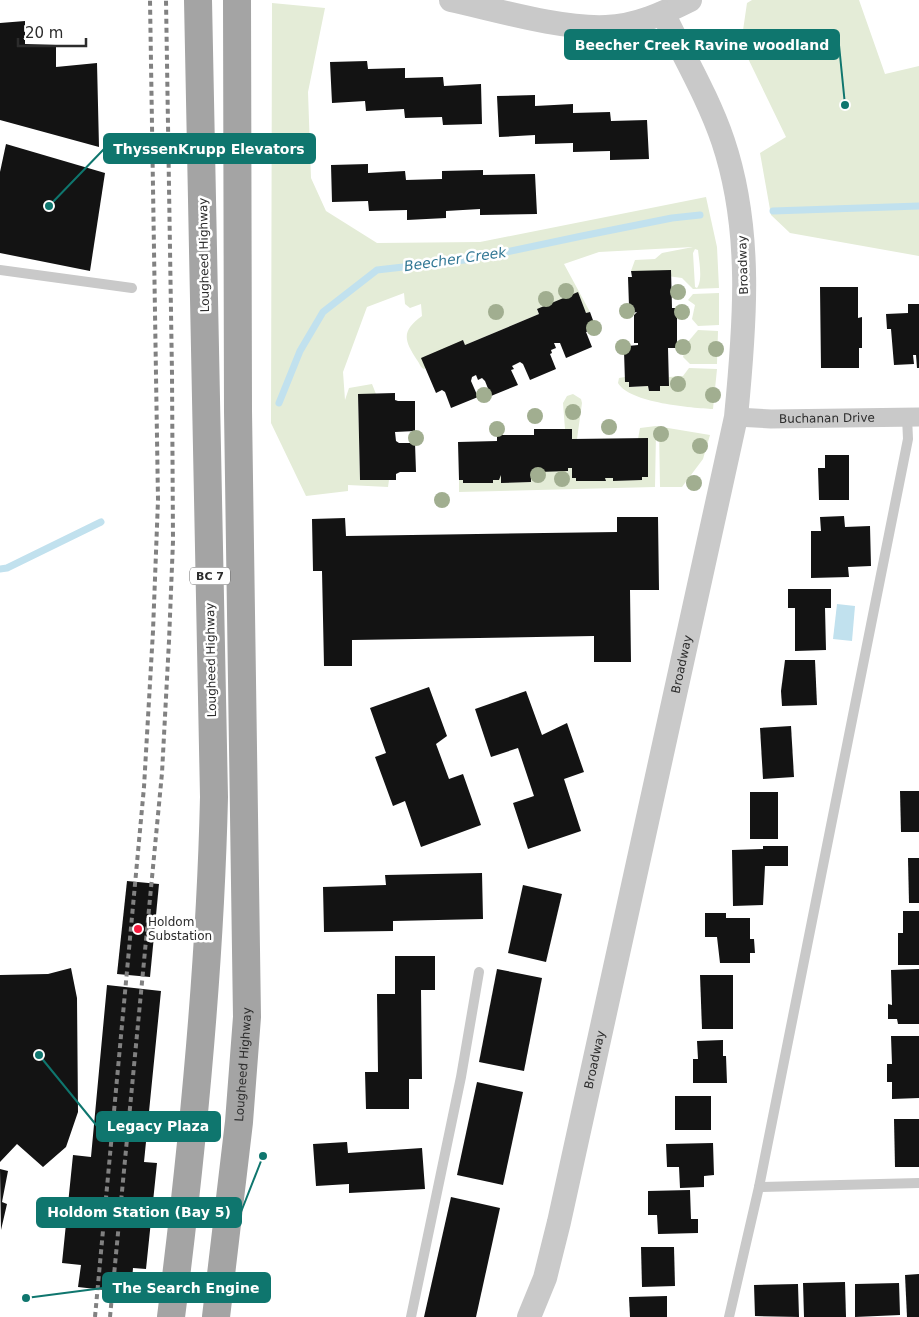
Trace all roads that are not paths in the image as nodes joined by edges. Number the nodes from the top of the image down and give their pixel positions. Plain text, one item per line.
1 (198, 0) edge
2 (237, 0) edge
3 (451, 0) edge
4 (690, 0) edge
5 (663, 14) junction
6 (0, 270) edge
7 (132, 288) dead end
8 (736, 417) junction
9 (913, 417) edge
10 (479, 972) dead end
11 (919, 1183) edge
12 (759, 1187) junction
13 (171, 1317) edge
14 (216, 1317) edge
15 (411, 1317) edge
16 (529, 1317) edge
17 (729, 1317) edge

1 - 13 main road, Lougheed Highway / BC 7
2 - 14 main road, Lougheed Highway / BC 7
3 - 5 street
4 - 5 street
5 - 8 street, Broadway
6 - 7 lane
8 - 9 street, Buchanan Drive
8 - 16 street, Broadway
9 - 12 lane
10 - 15 lane
11 - 12 lane
12 - 17 lane

